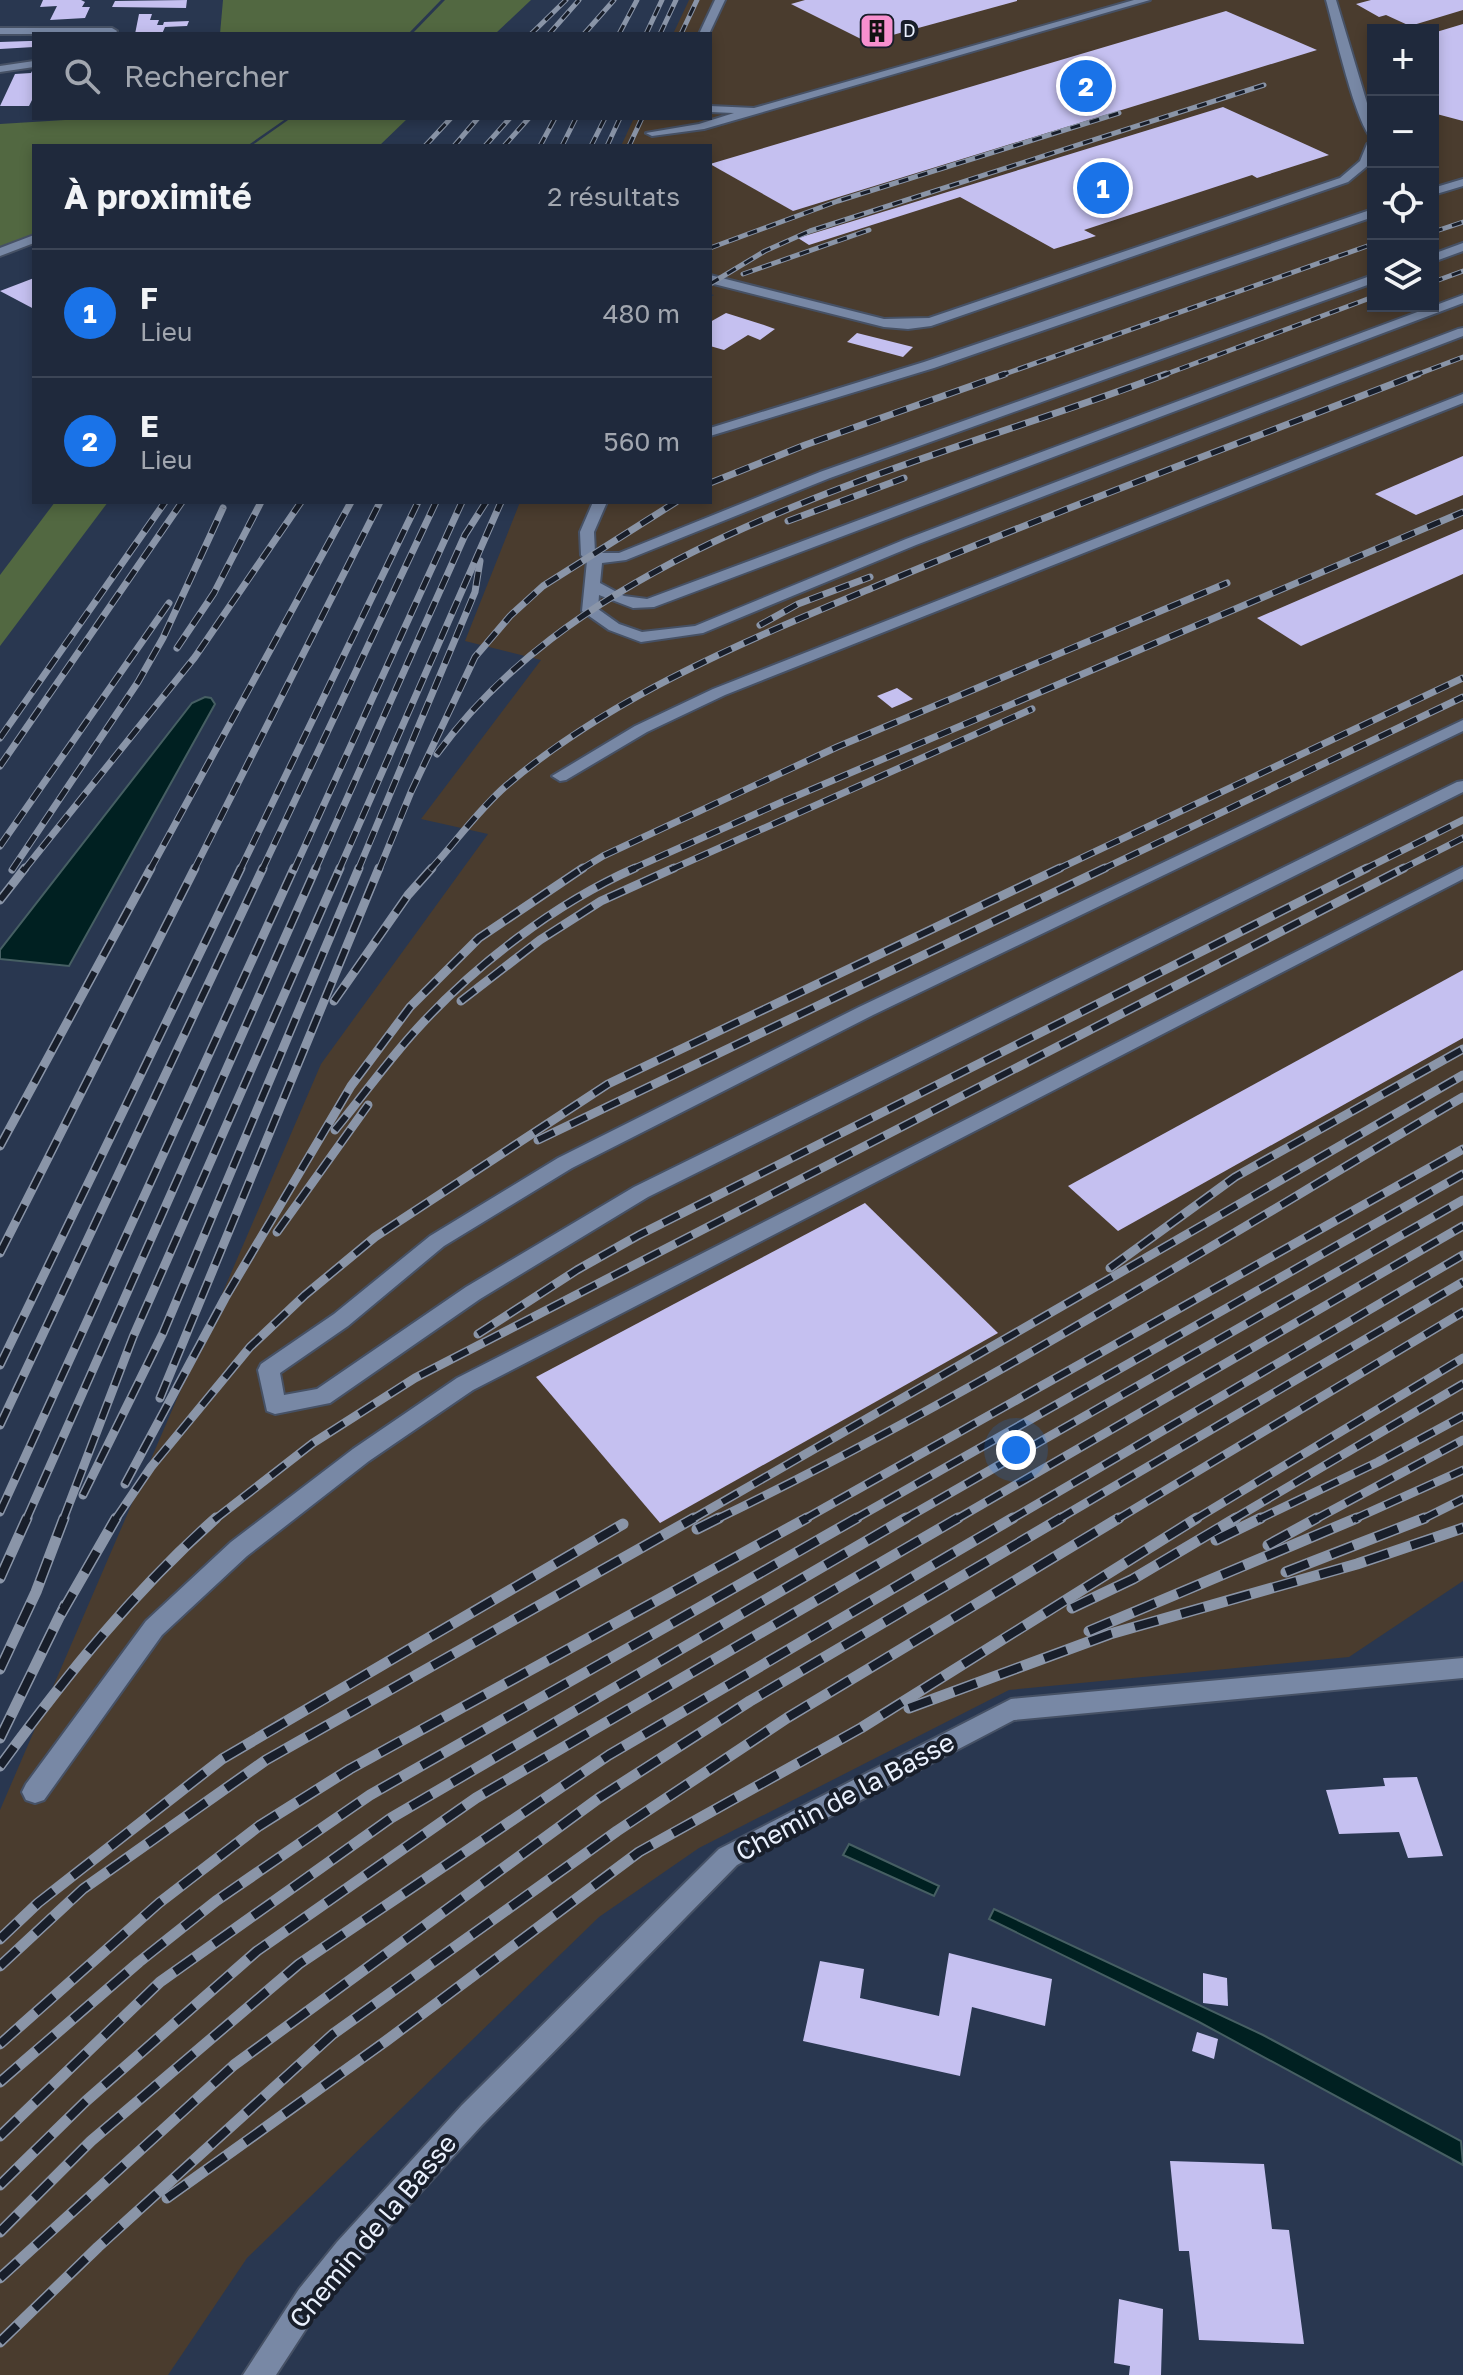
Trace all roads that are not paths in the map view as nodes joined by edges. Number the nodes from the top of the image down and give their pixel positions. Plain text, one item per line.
1 (720, 0) edge
2 (1145, 0) edge
3 (1331, 0) edge
4 (0, 31) edge
5 (111, 32) edge
6 (705, 32) edge
7 (32, 64) edge
8 (0, 69) edge
9 (712, 109) edge
10 (754, 111) junction
11 (661, 120) edge
12 (1367, 122) edge
13 (652, 133) junction
14 (647, 144) edge
15 (1367, 158) edge
16 (1463, 182) edge
17 (1439, 190) edge
18 (1367, 215) edge
19 (32, 240) edge
20 (1463, 247) edge
21 (0, 252) edge
22 (1439, 256) edge
23 (712, 280) edge
24 (1367, 281) edge
25 (1463, 299) edge
26 (1463, 332) edge
27 (1463, 398) edge
28 (712, 431) edge
29 (599, 504) edge
30 (595, 559) junction
31 (592, 584) junction
32 (1463, 725) edge
33 (560, 776) dead end
34 (1463, 786) edge
35 (1463, 872) edge
36 (1463, 1668) edge
37 (35, 1792) dead end
38 (258, 2375) edge

1 - 6 street
2 - 10 street
3 - 12 street
4 - 5 street
7 - 8 street
9 - 10 street
10 - 13 street
11 - 13 street
13 - 14 street
15 - 23 street
16 - 17 street
18 - 28 street
19 - 21 street
20 - 22 street
24 - 30 street
25 - 31 street
26 - 31 street
27 - 33 street
29 - 30 street
30 - 31 street
32 - 34 street
35 - 37 street
36 - 38 street, Chemin de la Basse

